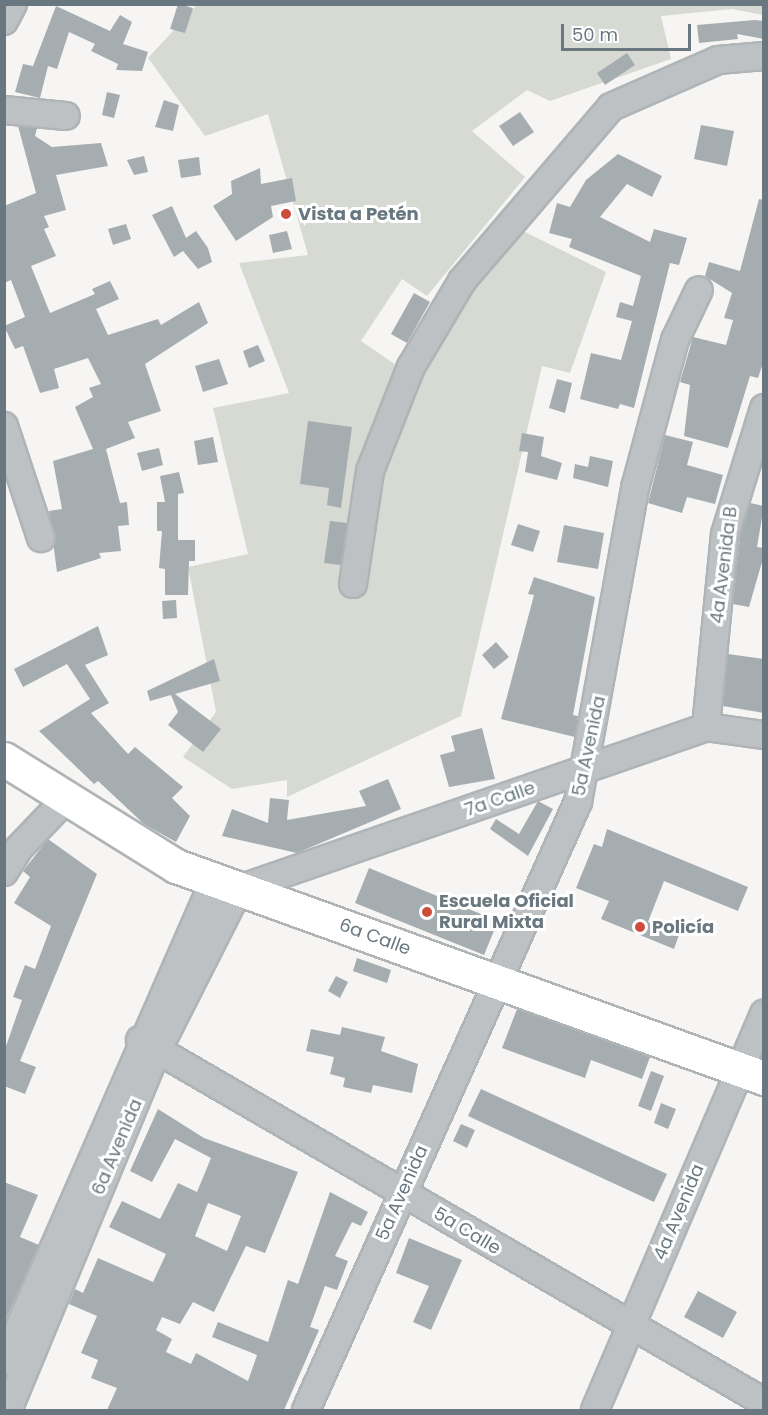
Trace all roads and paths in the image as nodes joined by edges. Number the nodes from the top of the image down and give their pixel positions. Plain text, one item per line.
1 (13, 4) edge
2 (4, 21) edge
3 (764, 56) edge
4 (4, 110) edge
5 (66, 116) dead end
6 (699, 290) dead end
7 (764, 408) edge
8 (4, 426) edge
9 (41, 538) dead end
10 (353, 584) dead end
11 (706, 727) junction
12 (764, 735) edge
13 (4, 759) edge
14 (588, 768) junction
15 (67, 798) junction
16 (4, 872) edge
17 (226, 885) junction
18 (496, 981) junction
19 (764, 1014) edge
20 (149, 1046) junction
21 (751, 1073) edge
22 (402, 1192) junction
23 (631, 1328) junction
24 (4, 1362) edge
25 (764, 1402) edge
26 (8, 1410) edge
27 (306, 1410) edge
28 (595, 1410) edge

1 - 2 street
3 - 10 street
4 - 5 street
6 - 14 street, 5a Avenida
7 - 11 street, 4a Avenida B
8 - 9 street
11 - 12 street, 7a Calle
11 - 14 street, 7a Calle
13 - 15 main road, 6a Calle
14 - 17 street, 7a Calle
14 - 18 street, 5a Avenida
15 - 16 street
15 - 17 main road, 6a Calle
17 - 18 main road, 6a Calle
17 - 20 street, 6a Avenida
18 - 21 main road, 6a Calle
18 - 22 street, 5a Avenida
19 - 21 street, 4a Avenida
20 - 22 street, 5a Calle
20 - 24 street, 6a Avenida
20 - 26 street, 6a Avenida
21 - 23 street, 4a Avenida
22 - 23 street, 5a Calle
22 - 27 street, 5a Avenida
23 - 25 street, 5a Calle
23 - 28 street, 4a Avenida

